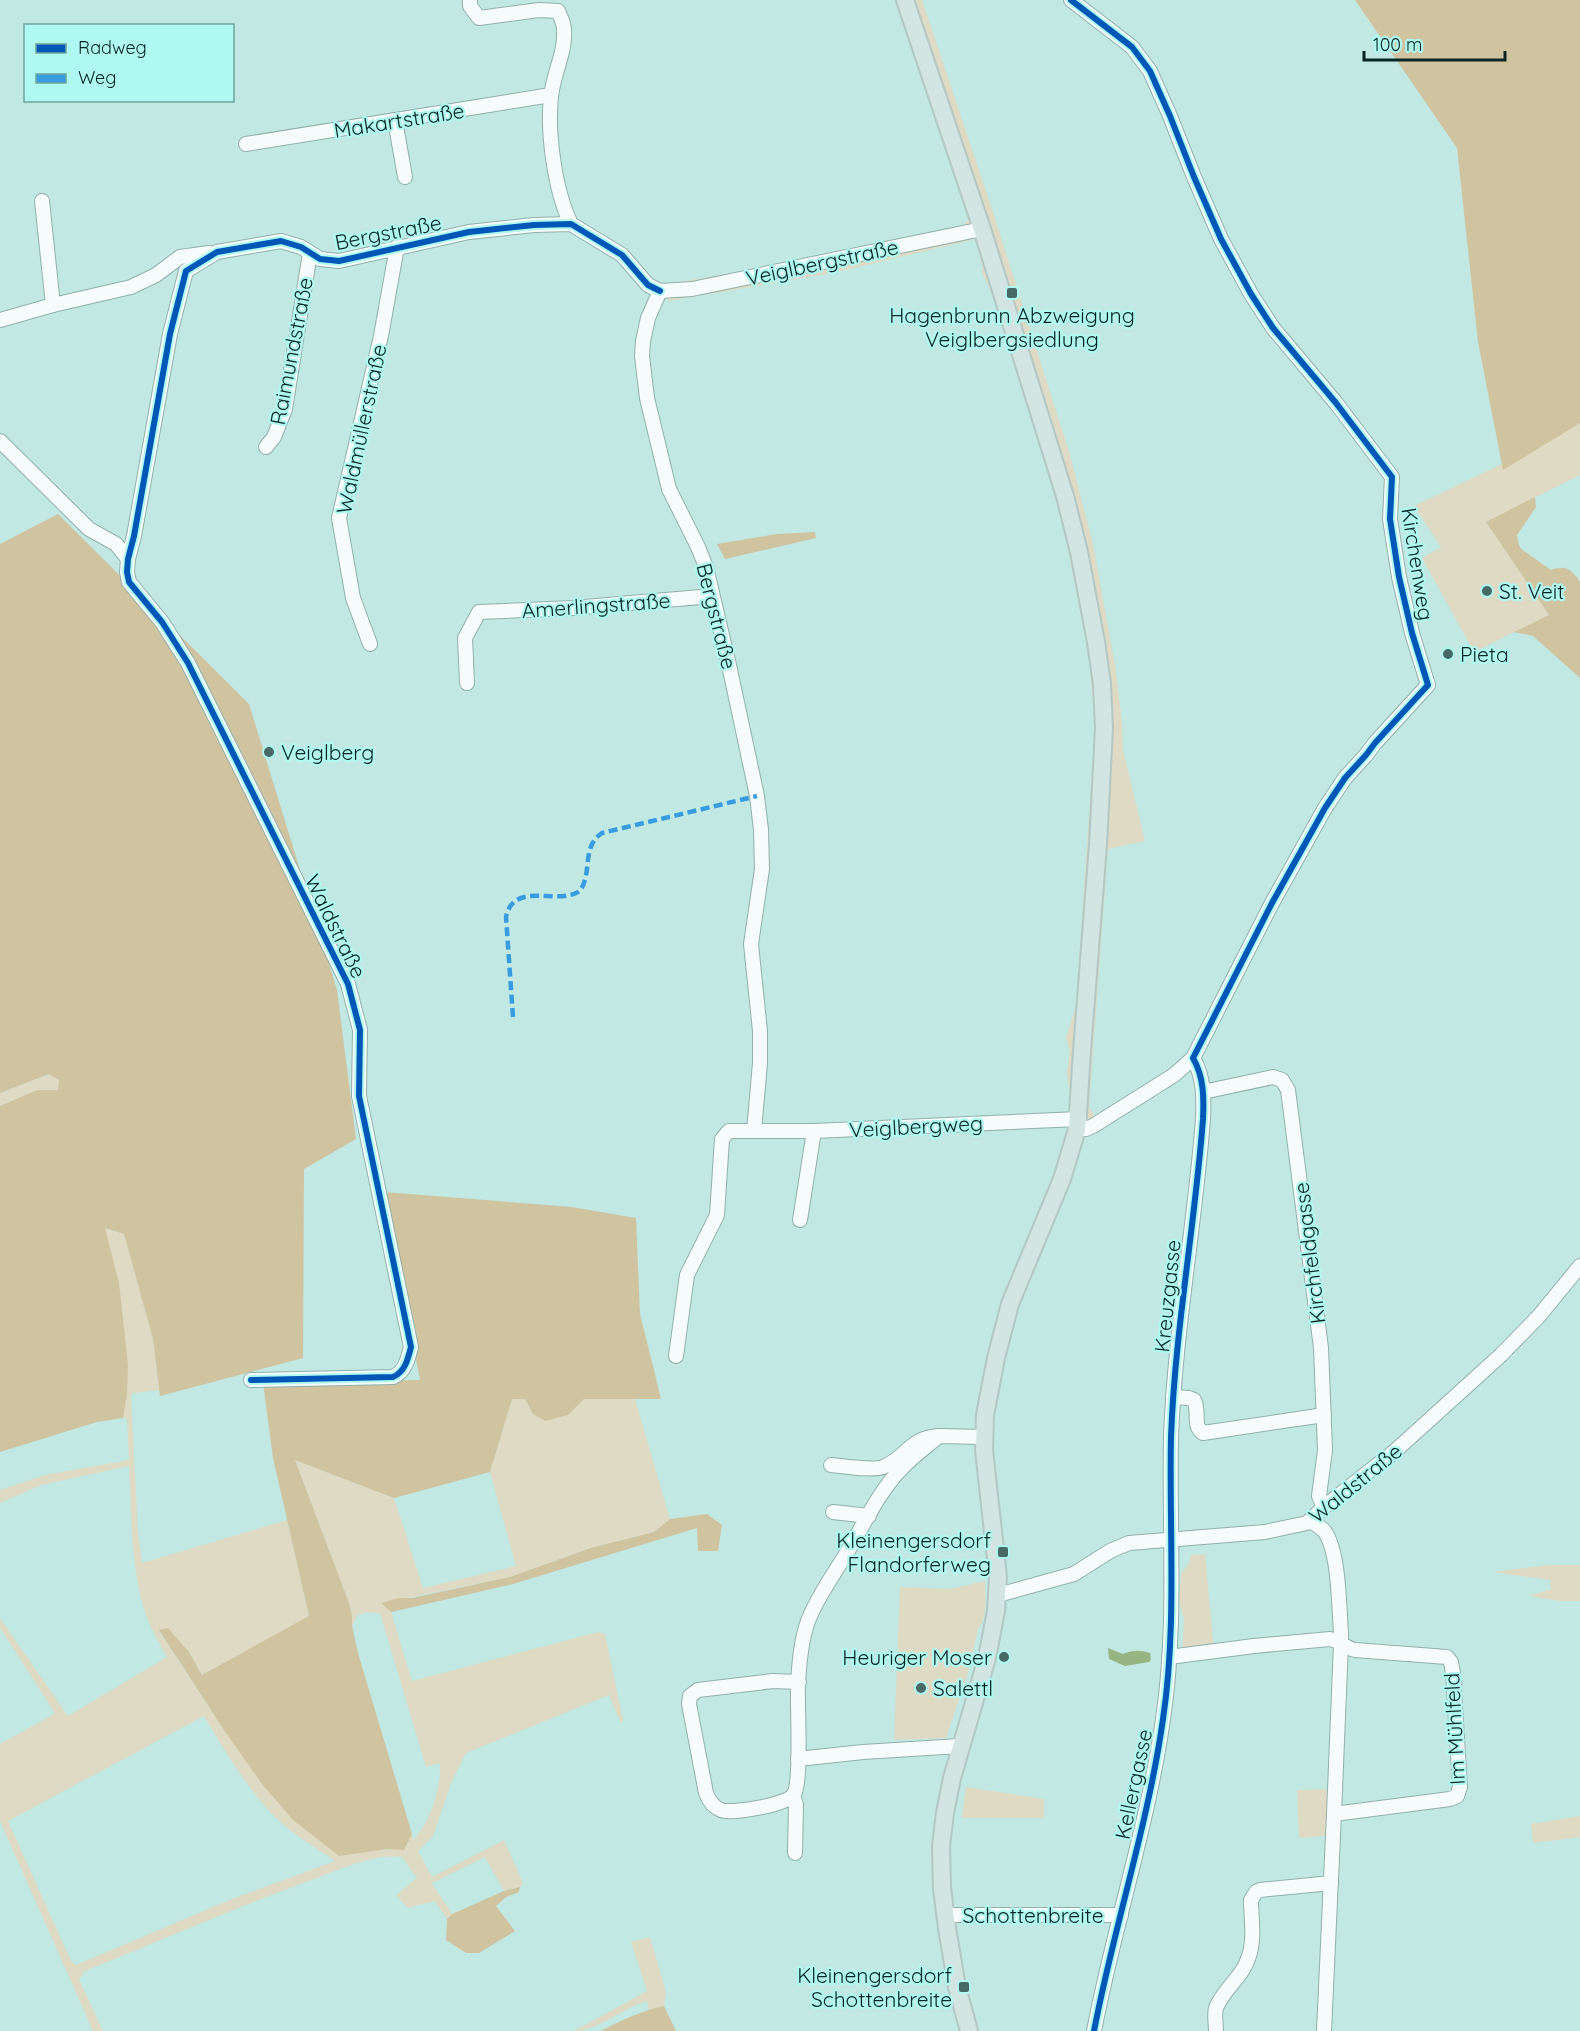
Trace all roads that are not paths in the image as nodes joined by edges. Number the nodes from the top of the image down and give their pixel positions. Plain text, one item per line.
1 (470, 0) edge
2 (905, 0) edge
3 (1071, 0) edge
4 (551, 96) junction
5 (395, 120) junction
6 (246, 144) dead end
7 (405, 177) dead end
8 (42, 201) dead end
9 (571, 224) junction
10 (982, 229) junction
11 (397, 247) junction
12 (217, 252) junction
13 (310, 253) junction
14 (660, 291) junction
15 (53, 305) junction
16 (0, 320) edge
17 (0, 441) edge
18 (266, 447) dead end
19 (128, 559) junction
20 (712, 596) junction
21 (369, 644) dead end
22 (467, 683) dead end
23 (1193, 1059) junction
24 (1203, 1092) junction
25 (1078, 1124) junction
26 (754, 1131) junction
27 (814, 1131) junction
28 (800, 1220) dead end
29 (1580, 1266) edge
30 (676, 1356) dead end
31 (251, 1380) dead end
32 (1173, 1397) junction
33 (1324, 1415) junction
34 (939, 1436) junction
35 (983, 1437) junction
36 (831, 1465) dead end
37 (1324, 1507) junction
38 (833, 1512) dead end
39 (868, 1516) junction
40 (1310, 1521) junction
41 (1172, 1540) junction
42 (998, 1595) junction
43 (1341, 1644) junction
44 (1169, 1657) junction
45 (799, 1682) junction
46 (960, 1746) junction
47 (798, 1759) junction
48 (794, 1795) junction
49 (1335, 1814) junction
50 (795, 1853) dead end
51 (1331, 1883) junction
52 (945, 1915) junction
53 (1121, 1915) junction
54 (969, 2031) edge
55 (1094, 2031) edge
56 (1216, 2031) edge
57 (1324, 2031) edge

1 - 4 street
2 - 10 main road
3 - 23 street, Kirchenweg
4 - 5 street, Makartstraße
4 - 9 street
5 - 6 street, Makartstraße
5 - 7 street
8 - 15 street
9 - 11 street, Bergstraße
9 - 14 street
10 - 14 street, Veiglbergstraße
10 - 25 main road
11 - 13 street, Bergstraße
11 - 21 street, Waldmüllerstraße
12 - 13 street, Bergstraße
12 - 15 street
12 - 19 street, Bergstraße
13 - 18 street, Raimundstraße
14 - 20 street, Bergstraße
15 - 16 street
17 - 19 street
19 - 31 street, Waldstraße
20 - 22 street, Amerlingstraße
20 - 26 street, Bergstraße
23 - 24 street, Kreuzgasse
23 - 25 street, Kirchenweg
24 - 32 street, Kreuzgasse
24 - 33 street, Kirchfeldgasse
25 - 27 street, Veiglbergweg
25 - 35 main road
26 - 27 street, Veiglbergweg
26 - 30 street
27 - 28 street
29 - 37 street, Waldstraße
32 - 33 street
32 - 41 street, Kreuzgasse
33 - 37 street, Kirchfeldgasse
34 - 35 street
34 - 36 street
34 - 39 street
35 - 42 main road
37 - 40 street, Waldstraße
38 - 39 street
39 - 45 street
40 - 41 street, Waldstraße
40 - 43 street
41 - 42 street, Waldstraße
41 - 44 street, Kellergasse
42 - 46 main road
43 - 44 street, Im Mühlfeld
43 - 49 street
43 - 49 street, Im Mühlfeld
44 - 53 street, Kellergasse
45 - 47 street
45 - 48 street
46 - 47 street
46 - 52 main road
47 - 48 street
48 - 50 street
49 - 51 street
51 - 56 street
51 - 57 street
52 - 53 street, Schottenbreite
52 - 54 main road
53 - 55 street, Kellergasse

